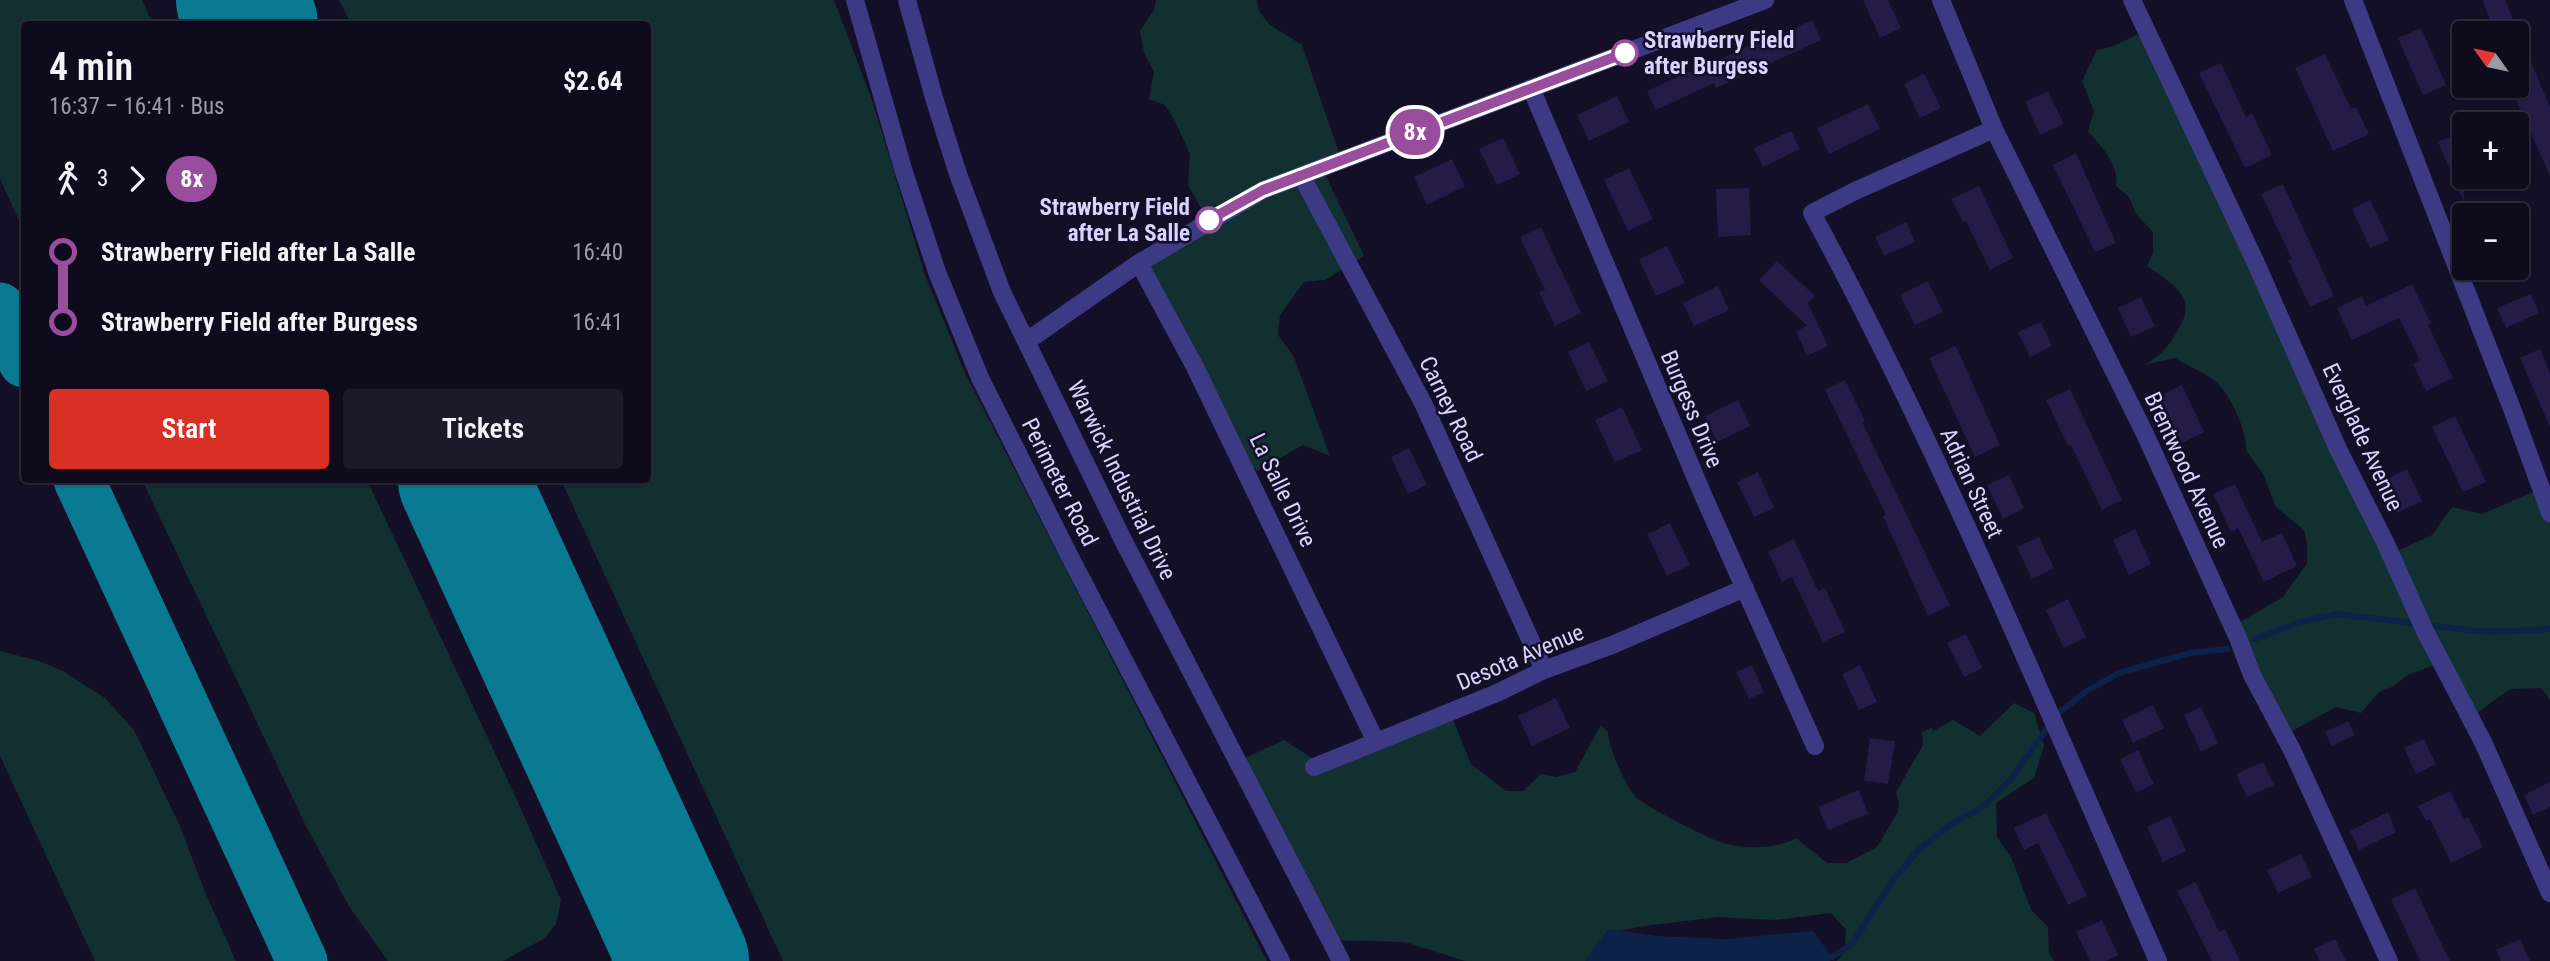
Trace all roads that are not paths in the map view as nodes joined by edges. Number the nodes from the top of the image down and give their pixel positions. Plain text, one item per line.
1 (855, 0) edge
2 (908, 0) edge
3 (1765, 0) edge
4 (1941, 0) edge
5 (2132, 0) edge
6 (2353, 0) edge
7 (1531, 88) junction
8 (1994, 129) junction
9 (1301, 175) junction
10 (1139, 263) junction
11 (1027, 341) junction
12 (2550, 513) edge
13 (1745, 588) junction
14 (1544, 670) junction
15 (1376, 742) junction
16 (1815, 746) dead end
17 (1314, 767) dead end
18 (2550, 893) edge
19 (1281, 961) edge
20 (1341, 961) edge
21 (2158, 961) edge
22 (2389, 961) edge

1 - 19 street, Perimeter Road
2 - 11 street, Warwick Industrial Drive
3 - 7 street
4 - 8 street, Brentwood Avenue
5 - 18 street, Everglade Avenue
6 - 12 street
7 - 9 street
7 - 13 street, Burgess Drive
8 - 21 street, Adrian Street
8 - 22 street, Brentwood Avenue
9 - 10 street
9 - 14 street, Carney Road
10 - 11 street
10 - 15 street, La Salle Drive
11 - 20 street, Warwick Industrial Drive
13 - 14 street, Desota Avenue
13 - 16 street, Burgess Drive
14 - 15 street, Desota Avenue
15 - 17 street, Desota Avenue

